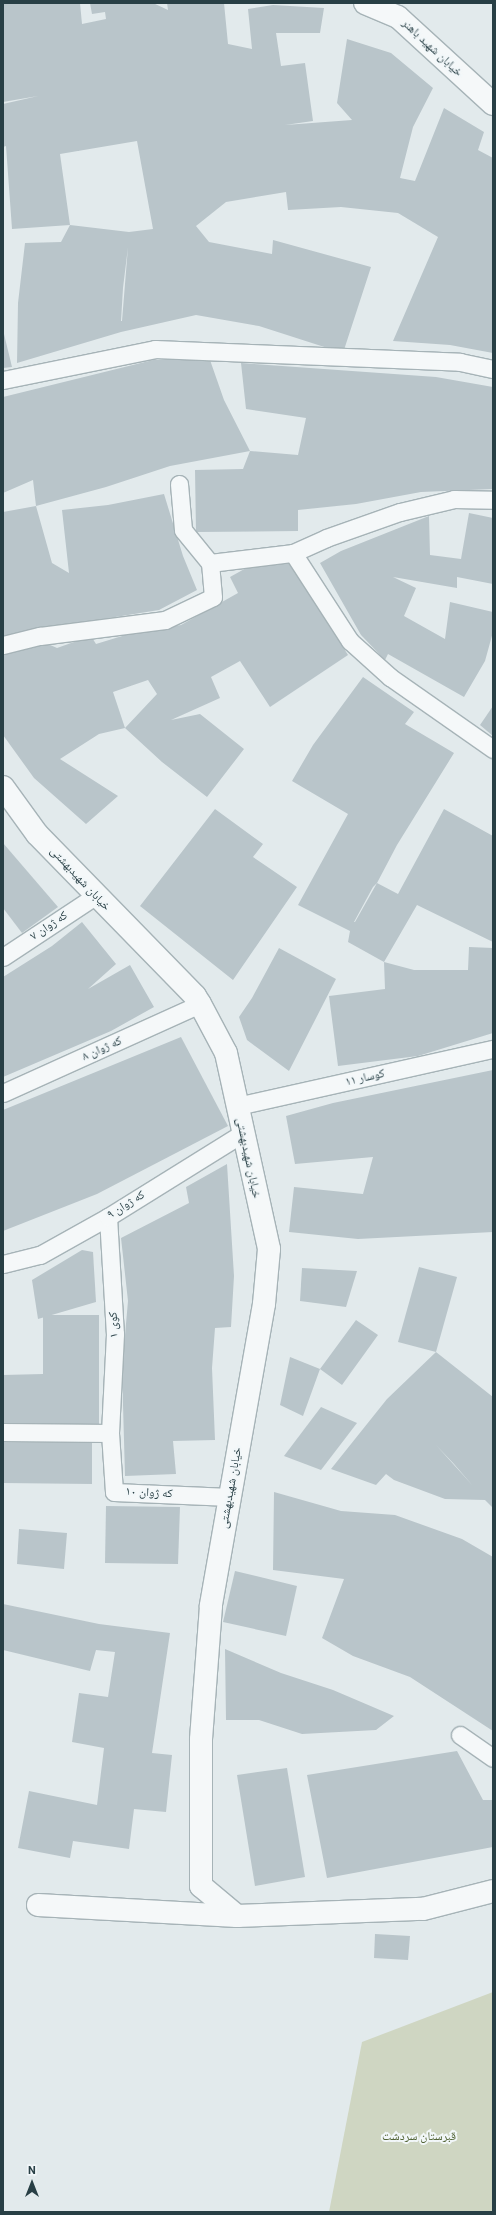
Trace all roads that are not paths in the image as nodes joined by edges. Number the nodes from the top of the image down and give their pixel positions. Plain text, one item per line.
1 (364, 3) edge
2 (493, 104) edge
3 (493, 369) edge
4 (3, 380) edge
5 (179, 484) dead end
6 (493, 500) edge
7 (293, 553) junction
8 (210, 563) junction
9 (3, 645) edge
10 (493, 749) edge
11 (3, 788) edge
12 (95, 896) junction
13 (3, 957) edge
14 (200, 1004) junction
15 (493, 1049) edge
16 (3, 1093) edge
17 (237, 1106) junction
18 (243, 1133) junction
19 (108, 1217) junction
20 (3, 1264) edge
21 (3, 1432) edge
22 (110, 1433) junction
23 (230, 1497) junction
24 (460, 1735) dead end
25 (493, 1758) edge
26 (493, 1891) edge
27 (38, 1905) dead end
28 (237, 1916) junction

1 - 2 street, خیابان شهید باهنر
3 - 4 lane
5 - 8 lane
6 - 7 lane
7 - 8 lane
7 - 10 lane
8 - 9 lane
11 - 12 street, خیابان شهیدبهشتی
12 - 13 lane, که ژوان ۷
12 - 14 street, خیابان شهیدبهشتی
14 - 16 lane, که ژوان ۸
14 - 17 street, خیابان شهیدبهشتی
15 - 17 lane, کوسار ۱۱
17 - 18 street, خیابان شهیدبهشتی
18 - 19 lane, که ژوان ۹
18 - 23 street, خیابان شهیدبهشتی
19 - 20 lane, که ژوان ۹
19 - 22 lane, کوی ۱
21 - 22 lane
22 - 23 lane, که ژوان ۱۰
23 - 28 street, خیابان شهیدبهشتی
24 - 25 lane
26 - 28 street
27 - 28 street

